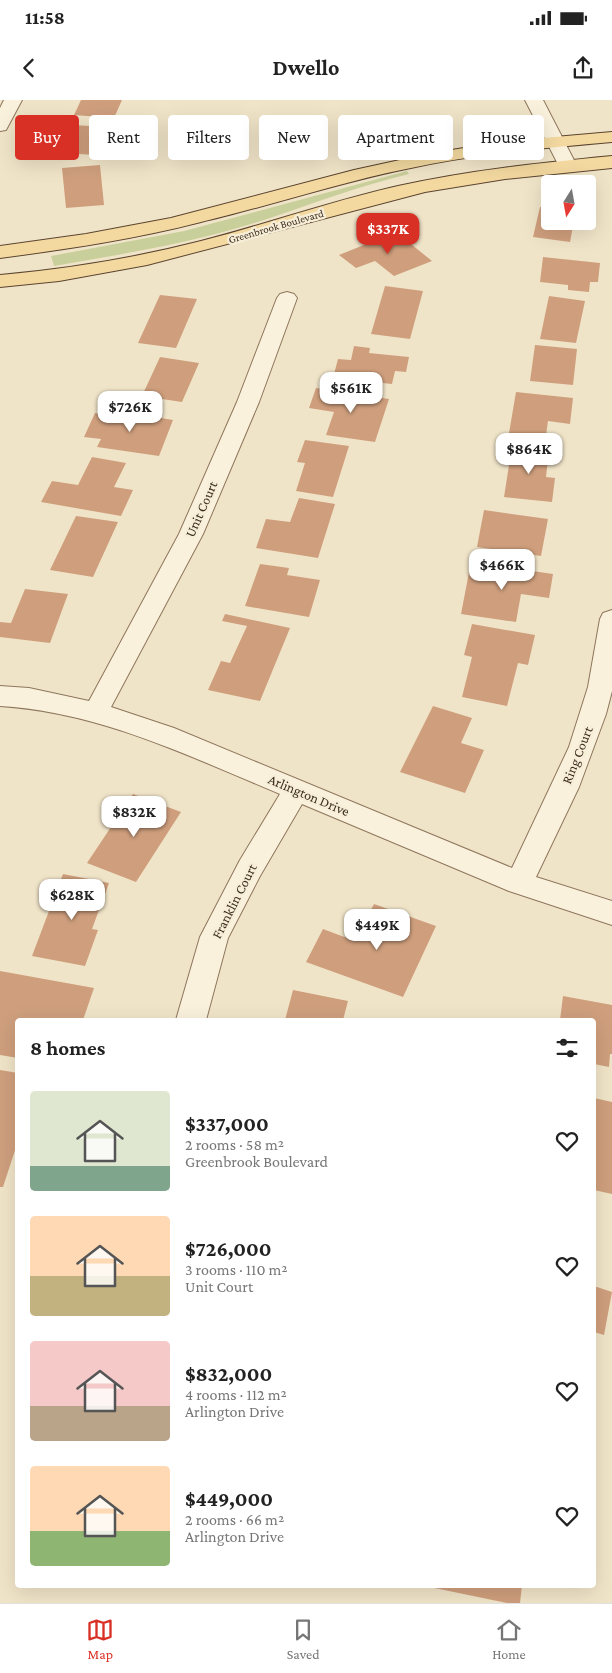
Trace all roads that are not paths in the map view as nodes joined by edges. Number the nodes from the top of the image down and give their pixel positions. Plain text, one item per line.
1 (13, 100) edge
2 (534, 100) edge
3 (0, 126) edge
4 (612, 137) edge
5 (556, 141) junction
6 (612, 162) edge
7 (568, 166) junction
8 (0, 252) edge
9 (0, 282) edge
10 (287, 298) dead end
11 (612, 619) edge
12 (0, 696) edge
13 (96, 712) junction
14 (296, 790) junction
15 (519, 883) junction
16 (612, 913) edge
17 (192, 1018) edge

1 - 3 street
2 - 5 street
4 - 5 main road
5 - 7 street
5 - 8 main road
6 - 7 main road, Greenbrook Boulevard
7 - 9 main road, Greenbrook Boulevard
10 - 13 street, Unit Court
11 - 15 street, Ring Court
12 - 13 street, Arlington Drive
13 - 14 street, Arlington Drive
14 - 15 street, Arlington Drive
14 - 17 street, Franklin Court
15 - 16 street, Arlington Drive

